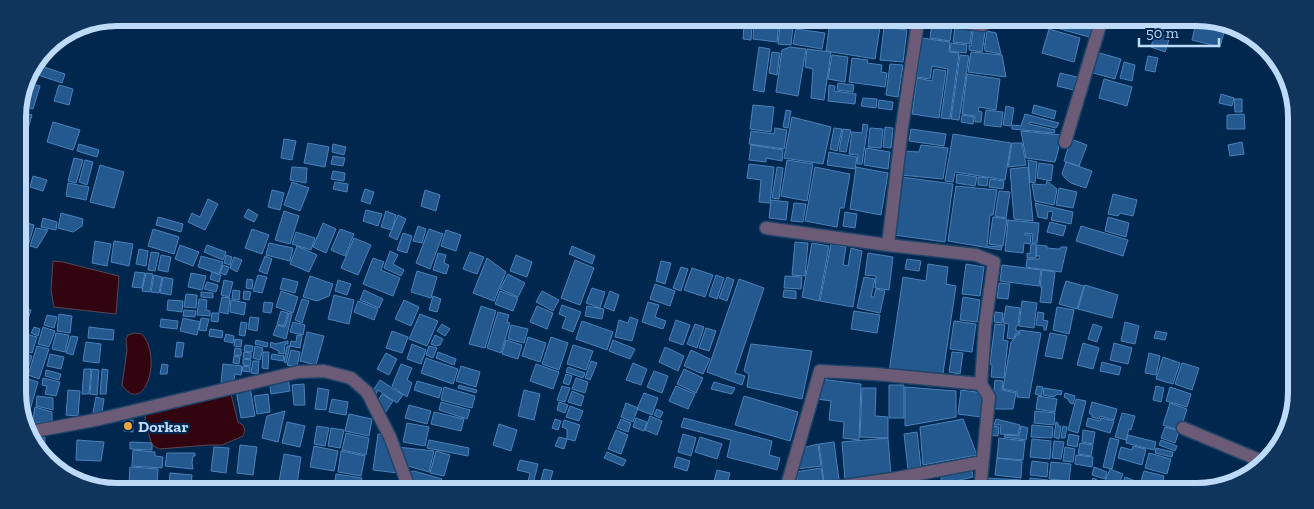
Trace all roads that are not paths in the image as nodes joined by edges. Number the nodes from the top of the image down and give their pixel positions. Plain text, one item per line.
1 (917, 26) edge
2 (1100, 26) edge
3 (1065, 142) dead end
4 (766, 228) dead end
5 (888, 245) junction
6 (981, 384) junction
7 (1183, 428) dead end
8 (36, 431) edge
9 (1257, 459) edge
10 (982, 462) junction
11 (407, 483) edge
12 (788, 483) edge
13 (865, 483) edge
14 (980, 483) edge

1 - 5 street
2 - 3 street
4 - 5 street
5 - 6 street
6 - 10 street
6 - 12 street
7 - 9 street
8 - 11 street
10 - 13 street
10 - 14 street

